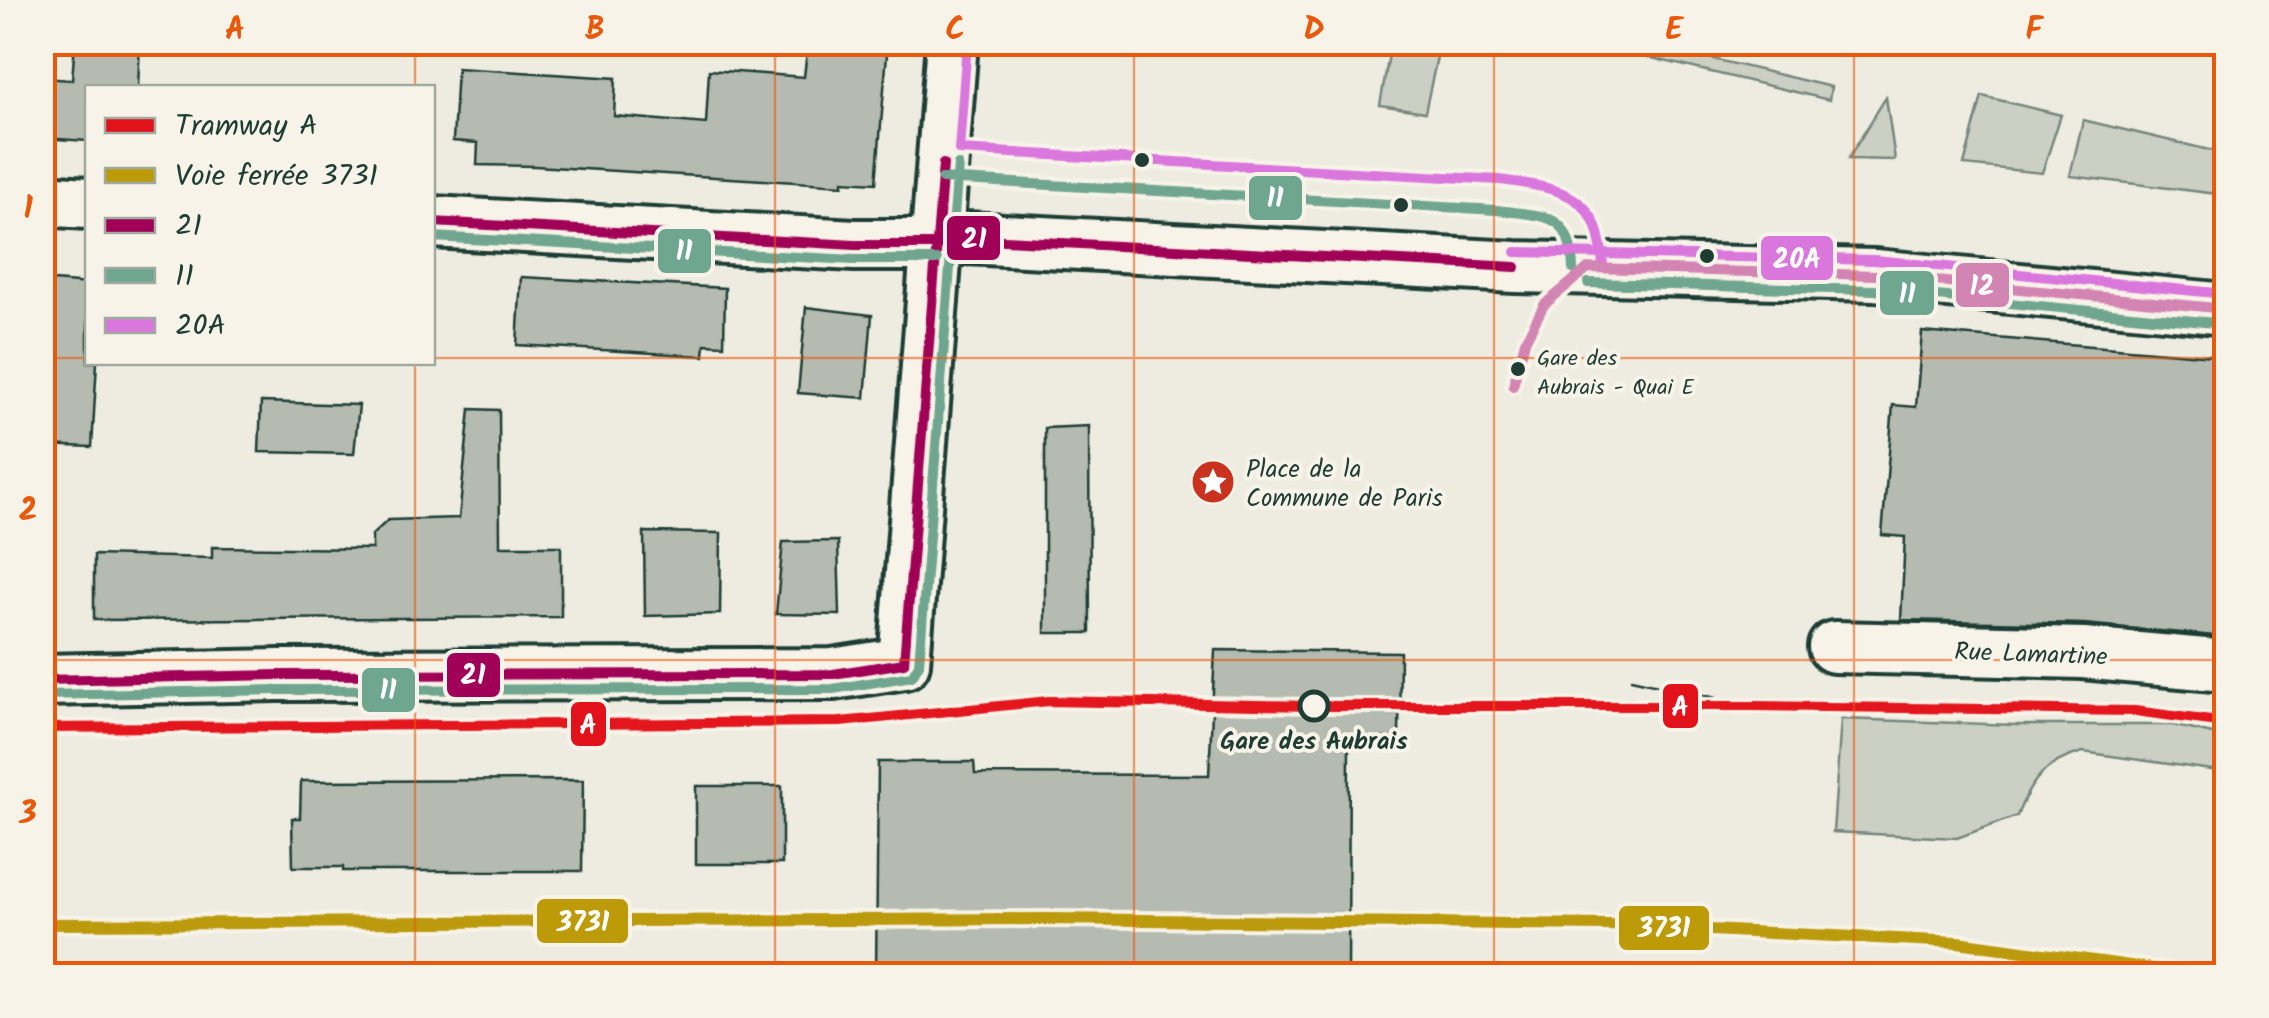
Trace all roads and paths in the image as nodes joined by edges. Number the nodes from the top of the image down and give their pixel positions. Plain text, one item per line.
1 (952, 42) edge
2 (42, 200) edge
3 (85, 203) edge
4 (435, 222) edge
5 (937, 245) junction
6 (2226, 309) edge
7 (1834, 647) dead end
8 (2226, 666) edge
9 (42, 680) edge

1 - 5 street
2 - 3 street
4 - 5 street
5 - 6 street
5 - 9 street
7 - 8 street, Rue Lamartine

